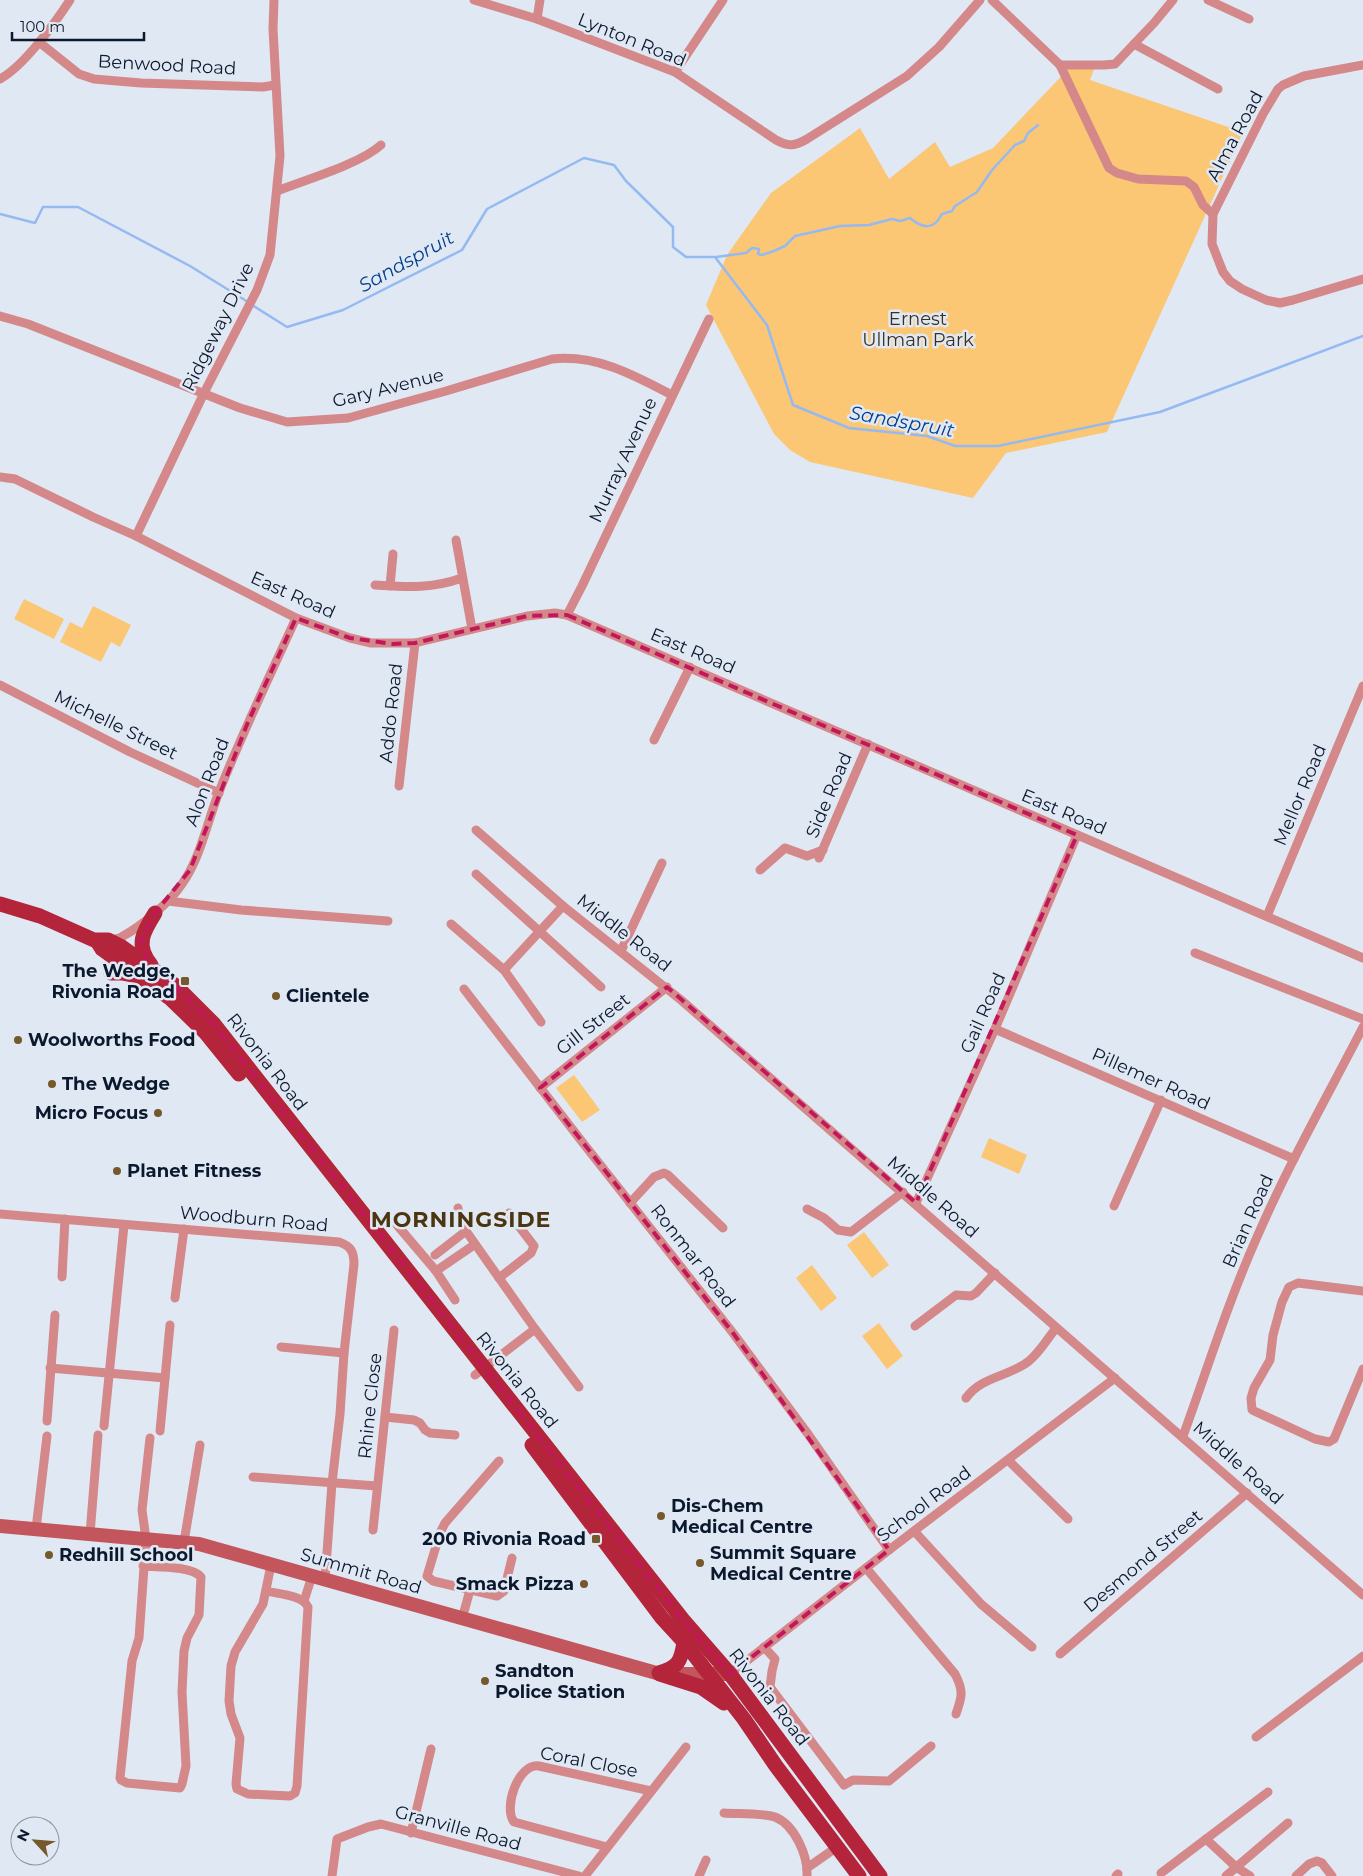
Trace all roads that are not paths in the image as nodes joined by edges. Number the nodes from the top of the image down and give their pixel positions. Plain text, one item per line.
1 (70, 0) edge
2 (274, 0) edge
3 (474, 0) edge
4 (540, 0) edge
5 (724, 0) edge
6 (980, 0) edge
7 (992, 0) edge
8 (1173, 0) edge
9 (1208, 0) edge
10 (537, 19) junction
11 (1249, 19) dead end
12 (38, 42) junction
13 (1134, 44) junction
14 (1363, 64) edge
15 (1060, 65) junction
16 (675, 72) junction
17 (0, 79) edge
18 (275, 85) junction
19 (1218, 89) dead end
20 (381, 145) dead end
21 (277, 191) junction
22 (1213, 214) junction
23 (1363, 279) edge
24 (0, 316) edge
25 (709, 319) dead end
26 (204, 393) junction
27 (672, 396) junction
28 (0, 477) edge
29 (136, 536) junction
30 (456, 540) dead end
31 (393, 554) dead end
32 (462, 578) junction
33 (374, 585) dead end
34 (390, 586) junction
35 (567, 615) junction
36 (296, 618) junction
37 (472, 629) junction
38 (415, 643) junction
39 (690, 668) junction
40 (0, 685) edge
41 (1363, 686) edge
42 (654, 740) dead end
43 (868, 744) junction
44 (399, 786) dead end
45 (219, 793) junction
46 (476, 830) dead end
47 (1077, 835) junction
48 (662, 863) dead end
49 (760, 870) dead end
50 (476, 874) dead end
51 (168, 901) junction
52 (0, 904) edge
53 (563, 906) junction
54 (155, 913) junction
55 (1267, 916) junction
56 (388, 921) dead end
57 (451, 924) dead end
58 (540, 931) junction
59 (111, 945) junction
60 (621, 951) junction
61 (1195, 953) dead end
62 (1363, 958) edge
63 (504, 970) junction
64 (111, 973) dead end
65 (149, 974) junction
66 (602, 987) dead end
67 (666, 987) junction
68 (464, 989) dead end
69 (1363, 1019) edge
70 (541, 1022) dead end
71 (1363, 1028) edge
72 (995, 1029) junction
73 (540, 1088) junction
74 (1161, 1100) junction
75 (1294, 1159) junction
76 (903, 1192) junction
77 (630, 1203) junction
78 (916, 1203) junction
79 (1114, 1206) dead end
80 (458, 1208) dead end
81 (808, 1210) dead end
82 (510, 1213) dead end
83 (0, 1214) edge
84 (65, 1219) junction
85 (124, 1225) junction
86 (397, 1225) dead end
87 (723, 1228) dead end
88 (184, 1229) junction
89 (466, 1231) junction
90 (474, 1244) junction
91 (435, 1255) dead end
92 (436, 1271) junction
93 (995, 1273) junction
94 (62, 1277) dead end
95 (498, 1278) junction
96 (1363, 1291) edge
97 (175, 1298) dead end
98 (455, 1300) dead end
99 (55, 1315) dead end
100 (170, 1325) dead end
101 (915, 1326) dead end
102 (1056, 1328) junction
103 (535, 1329) junction
104 (394, 1330) dead end
105 (281, 1347) dead end
106 (344, 1353) junction
107 (50, 1368) junction
108 (1363, 1369) edge
109 (480, 1372) junction
110 (109, 1374) junction
111 (165, 1378) junction
112 (1115, 1378) junction
113 (579, 1387) dead end
114 (966, 1398) dead end
115 (385, 1417) junction
116 (46, 1420) dead end
117 (104, 1426) dead end
118 (160, 1431) dead end
119 (98, 1435) dead end
120 (455, 1435) dead end
121 (47, 1436) dead end
122 (1183, 1436) junction
123 (150, 1438) dead end
124 (200, 1444) dead end
125 (1008, 1460) junction
126 (499, 1461) dead end
127 (253, 1477) dead end
128 (332, 1483) junction
129 (377, 1486) junction
130 (1247, 1493) junction
131 (590, 1502) junction
132 (1068, 1519) dead end
133 (590, 1522) junction
134 (0, 1526) edge
135 (36, 1529) junction
136 (373, 1530) dead end
137 (915, 1532) junction
138 (90, 1534) junction
139 (146, 1539) junction
140 (184, 1542) junction
141 (889, 1550) junction
142 (512, 1558) dead end
143 (271, 1565) junction
144 (143, 1566) junction
145 (866, 1568) junction
146 (318, 1578) junction
147 (470, 1590) junction
148 (266, 1591) junction
149 (1363, 1595) edge
150 (304, 1601) junction
151 (462, 1619) junction
152 (684, 1642) junction
153 (764, 1647) junction
154 (1032, 1647) dead end
155 (1060, 1654) dead end
156 (1363, 1656) edge
157 (660, 1674) junction
158 (707, 1674) junction
159 (730, 1674) junction
160 (956, 1714) dead end
161 (744, 1719) junction
162 (1256, 1737) dead end
163 (931, 1746) dead end
164 (686, 1747) dead end
165 (431, 1749) dead end
166 (651, 1791) junction
167 (1268, 1792) dead end
168 (724, 1813) dead end
169 (1288, 1823) dead end
170 (411, 1833) junction
171 (1206, 1839) junction
172 (837, 1847) junction
173 (607, 1848) junction
174 (706, 1860) dead end
175 (1236, 1867) junction
176 (807, 1872) edge
177 (1161, 1873) dead end
178 (332, 1876) edge
179 (579, 1876) edge
180 (585, 1876) edge
181 (699, 1876) edge
182 (858, 1876) edge
183 (880, 1876) edge
184 (1226, 1876) edge
185 (1250, 1876) edge
186 (1296, 1876) edge
187 (1332, 1876) edge

1 - 12 street
2 - 18 street, Ridgeway Drive
3 - 10 street, Lynton Road
4 - 10 street
5 - 16 street
6 - 16 street, Lynton Road
7 - 15 street
8 - 13 street
9 - 11 street
10 - 16 street, Lynton Road
12 - 17 street
12 - 18 street, Benwood Road
13 - 15 street
13 - 19 street
14 - 22 street, Alma Road
15 - 22 street
18 - 21 street, Ridgeway Drive
20 - 21 street
21 - 26 street, Ridgeway Drive
22 - 23 street, Alma Road
24 - 26 street, Gary Avenue
25 - 27 street, Murray Avenue
26 - 27 street, Gary Avenue
26 - 29 street, Ridgeway Drive
27 - 35 street, Murray Avenue
28 - 29 street, East Road
29 - 36 street, East Road
30 - 32 street
31 - 34 street
32 - 34 street
32 - 37 street
33 - 34 street
35 - 37 street, East Road
35 - 39 street, East Road
36 - 38 street, East Road
36 - 45 street, Alon Road
37 - 38 street, East Road
38 - 44 street, Addo Road
39 - 42 street
39 - 43 street, East Road
40 - 45 street, Michelle Street
41 - 55 street, Mellor Road
43 - 47 street, East Road
43 - 49 street, Side Road
45 - 51 street, Alon Road
46 - 53 street, Middle Road
47 - 55 street, East Road
47 - 72 street, Gail Road
48 - 60 street
50 - 58 street
51 - 54 street, Alon Road
51 - 56 street
52 - 59 main road, Rivonia Road
53 - 58 street
53 - 60 street, Middle Road
54 - 59 street, Alon Road
54 - 65 main road
55 - 62 street, East Road
57 - 63 street
58 - 63 street
58 - 66 street
59 - 65 main road, Rivonia Road
60 - 67 street, Middle Road
61 - 69 street
63 - 70 street
64 - 65 main road
65 - 109 main road, Rivonia Road
67 - 73 street, Gill Street
67 - 76 street, Middle Road
68 - 73 street, Ronmar Road
71 - 75 street, Brian Road
72 - 74 street, Pillemer Road
72 - 78 street, Gail Road
73 - 77 street, Ronmar Road
74 - 75 street, Pillemer Road
74 - 79 street
75 - 122 street, Brian Road
76 - 78 street, Middle Road
76 - 81 street
77 - 87 street
77 - 141 street, Ronmar Road
78 - 93 street, Middle Road
80 - 89 street
82 - 95 street
83 - 84 street, Woodburn Road
84 - 85 street, Woodburn Road
84 - 94 street
85 - 88 street, Woodburn Road
85 - 110 street
86 - 92 street
88 - 97 street
88 - 106 street, Woodburn Road
89 - 90 street
89 - 91 street
90 - 92 street
90 - 95 street
92 - 98 street
93 - 101 street
93 - 102 street, Middle Road
95 - 103 street
96 - 108 street
99 - 107 street
100 - 111 street
102 - 112 street, Middle Road
102 - 114 street
103 - 109 street
103 - 113 street
104 - 115 street, Rhine Close
105 - 106 street
106 - 128 street, Woodburn Road
107 - 110 street
107 - 116 street
109 - 131 main road, Rivonia Road
109 - 133 main road, Rivonia Road
110 - 111 street
110 - 117 street
111 - 118 street
112 - 122 street, Middle Road
112 - 125 street, School Road
115 - 120 street
115 - 129 street, Rhine Close
119 - 138 street
121 - 135 street
122 - 130 street, Middle Road
123 - 139 street
124 - 140 street
125 - 132 street
125 - 137 street, School Road
126 - 147 street
127 - 128 street, Rhine Close
128 - 129 street, Rhine Close
128 - 146 street, Woodburn Road
129 - 136 street, Rhine Close
130 - 149 street, Middle Road
130 - 155 street, Desmond Street
131 - 133 main road
131 - 159 main road, Rivonia Road
133 - 152 main road, Rivonia Road
134 - 135 main road, Summit Road
135 - 138 main road, Summit Road
137 - 141 street, School Road
137 - 154 street
138 - 139 main road, Summit Road
139 - 140 main road, Summit Road
139 - 144 street
140 - 143 main road, Summit Road
141 - 145 street, School Road
142 - 147 street
143 - 146 main road, Summit Road
143 - 148 street
144 - 144 street
145 - 153 street, School Road
145 - 160 street
146 - 150 street, Woodburn Road
146 - 151 main road, Summit Road
147 - 151 street
148 - 150 street
148 - 150 street
151 - 157 main road, Summit Road
152 - 157 main road
152 - 158 main road, Rivonia Road
153 - 159 street, School Road
153 - 163 street
156 - 162 street
157 - 158 main road, Summit Road
157 - 161 main road
158 - 159 main road, Summit Road
158 - 161 main road, Rivonia Road
159 - 183 main road, Rivonia Road
161 - 172 main road, Rivonia Road
164 - 166 street
165 - 170 street
166 - 173 street
166 - 173 street, Coral Close
167 - 171 street
168 - 176 street
169 - 175 street
170 - 178 street, Granville Road
170 - 179 street, Granville Road
171 - 175 street
171 - 177 street
172 - 176 street
172 - 182 main road, Rivonia Road
173 - 180 street
174 - 181 street
175 - 184 street
175 - 185 street
186 - 187 street

